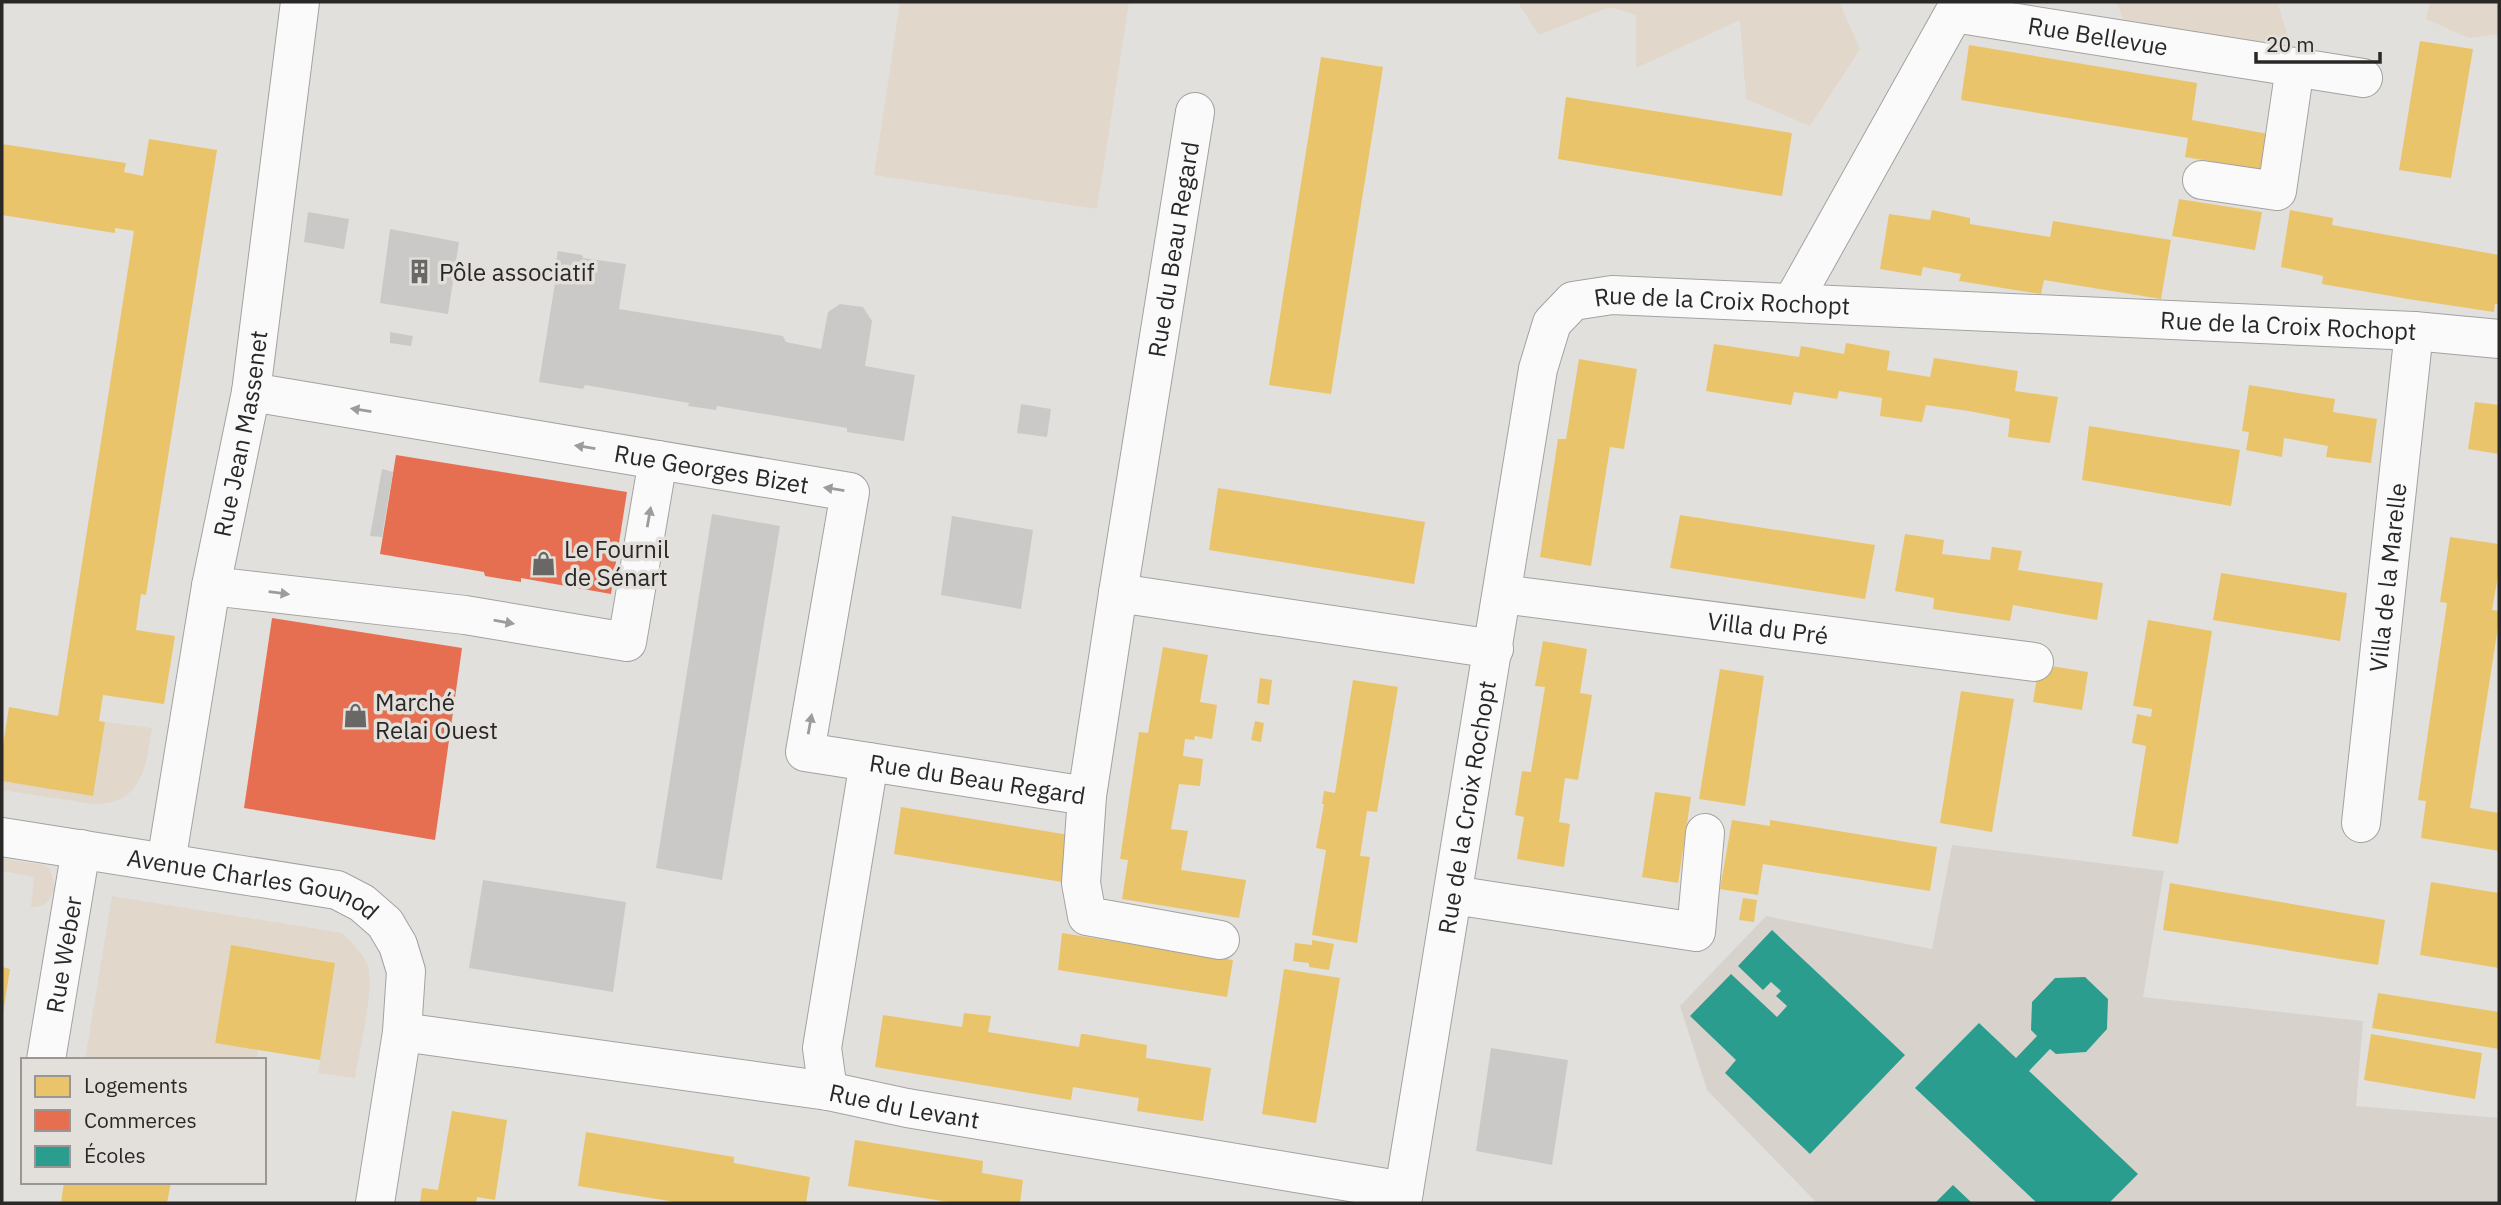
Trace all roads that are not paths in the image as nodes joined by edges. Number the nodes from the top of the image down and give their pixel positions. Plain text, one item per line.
1 (300, 2) edge
2 (2295, 67) junction
3 (2363, 78) dead end
4 (1195, 112) dead end
5 (2202, 180) dead end
6 (1792, 303) junction
7 (2414, 331) junction
8 (2499, 339) edge
9 (251, 392) junction
10 (658, 460) junction
11 (211, 586) junction
12 (1118, 593) junction
13 (1502, 594) junction
14 (1493, 649) junction
15 (2034, 662) dead end
16 (869, 762) junction
17 (1087, 796) junction
18 (2361, 823) dead end
19 (1705, 833) dead end
20 (2, 837) edge
21 (81, 849) junction
22 (166, 863) junction
23 (1453, 895) junction
24 (1220, 940) dead end
25 (402, 1032) junction
26 (46, 1058) edge
27 (828, 1091) junction
28 (1403, 1197) edge
29 (375, 1203) edge

1 - 9 street, Rue Jean Massenet
2 - 3 street, Rue Bellevue
2 - 5 street
2 - 6 street, Rue Bellevue
4 - 12 street, Rue du Beau Regard
6 - 7 street, Rue de la Croix Rochopt
6 - 13 street, Rue de la Croix Rochopt
7 - 8 street, Rue de la Croix Rochopt
7 - 18 street, Villa de la Marelle
10 -> 9 street, Rue Georges Bizet
9 - 11 street, Rue Jean Massenet
11 -> 10 street
16 -> 10 street, Rue Georges Bizet
11 - 22 street, Rue Jean Massenet
12 - 14 street
12 - 17 street, Rue du Beau Regard
13 - 14 street, Rue de la Croix Rochopt
13 - 15 street, Villa du Pré
14 - 23 street, Rue de la Croix Rochopt
16 - 17 street, Rue du Beau Regard
16 - 27 street, Rue du Beau Regard
17 - 24 street
19 - 23 street
20 - 21 street, Avenue Charles Gounod
21 - 22 street, Avenue Charles Gounod
21 - 26 street, Rue Weber
22 - 25 street, Avenue Charles Gounod
23 - 28 street, Rue de la Croix Rochopt
25 - 27 street, Rue du Levant
25 - 29 street, Avenue Charles Gounod
27 - 28 street, Rue du Levant

